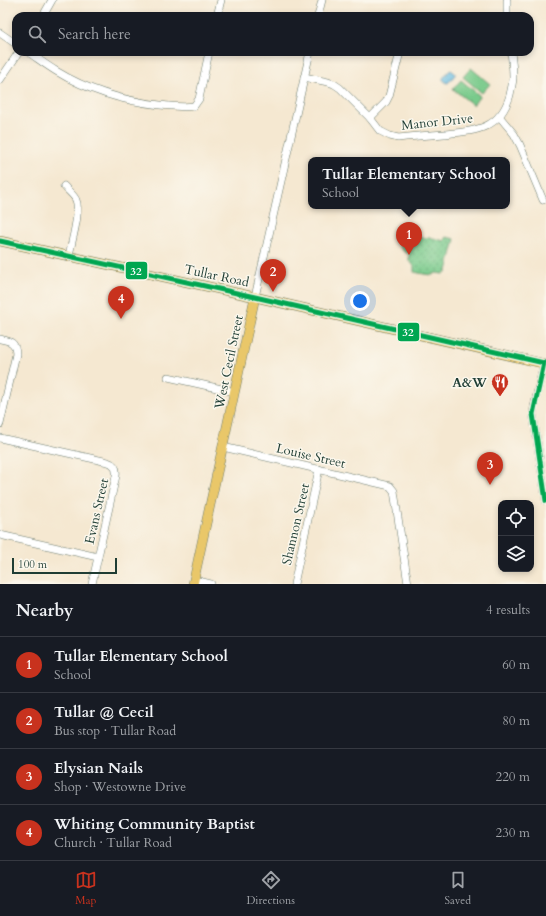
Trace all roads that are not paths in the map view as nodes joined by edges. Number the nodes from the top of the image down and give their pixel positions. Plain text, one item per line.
1 (52, 0) edge
2 (221, 0) edge
3 (322, 0) edge
4 (507, 0) edge
5 (45, 12) edge
6 (219, 12) edge
7 (319, 12) edge
8 (507, 12) edge
9 (0, 32) edge
10 (12, 41) edge
11 (16, 56) edge
12 (34, 56) edge
13 (208, 56) edge
14 (309, 56) edge
15 (399, 56) edge
16 (511, 56) edge
17 (304, 76) junction
18 (0, 80) edge
19 (500, 116) junction
20 (370, 118) junction
21 (64, 186) dead end
22 (543, 200) dead end
23 (0, 240) edge
24 (69, 256) junction
25 (255, 297) junction
26 (0, 339) edge
27 (545, 364) edge
28 (168, 377) dead end
29 (235, 392) junction
30 (0, 424) edge
31 (0, 438) edge
32 (223, 448) junction
33 (319, 469) junction
34 (546, 501) edge
35 (0, 535) edge
36 (98, 557) junction
37 (194, 582) edge
38 (92, 584) edge
39 (211, 584) edge
40 (294, 584) edge
41 (408, 584) edge

1 - 5 street
2 - 6 street
3 - 7 street
4 - 8 street
9 - 10 street
11 - 18 street
12 - 13 street
14 - 17 street, West Cecil Street
15 - 20 street
16 - 19 street, Manor Drive
17 - 20 street, Manor Drive
17 - 25 street, West Cecil Street
19 - 20 street, Manor Drive
19 - 22 street
21 - 24 street
23 - 24 main road, Tullar Road
24 - 25 main road, Tullar Road
25 - 27 main road, Tullar Road
25 - 29 main road, West Cecil Street
26 - 30 street
27 - 34 street
28 - 29 street
29 - 32 main road, West Cecil Street
31 - 36 street, Evans Street
32 - 33 street, Louise Street
32 - 37 main road, West Cecil Street
33 - 40 street, Shannon Street
33 - 41 street, Louise Street
35 - 36 street
36 - 38 street, Evans Street
37 - 39 street

